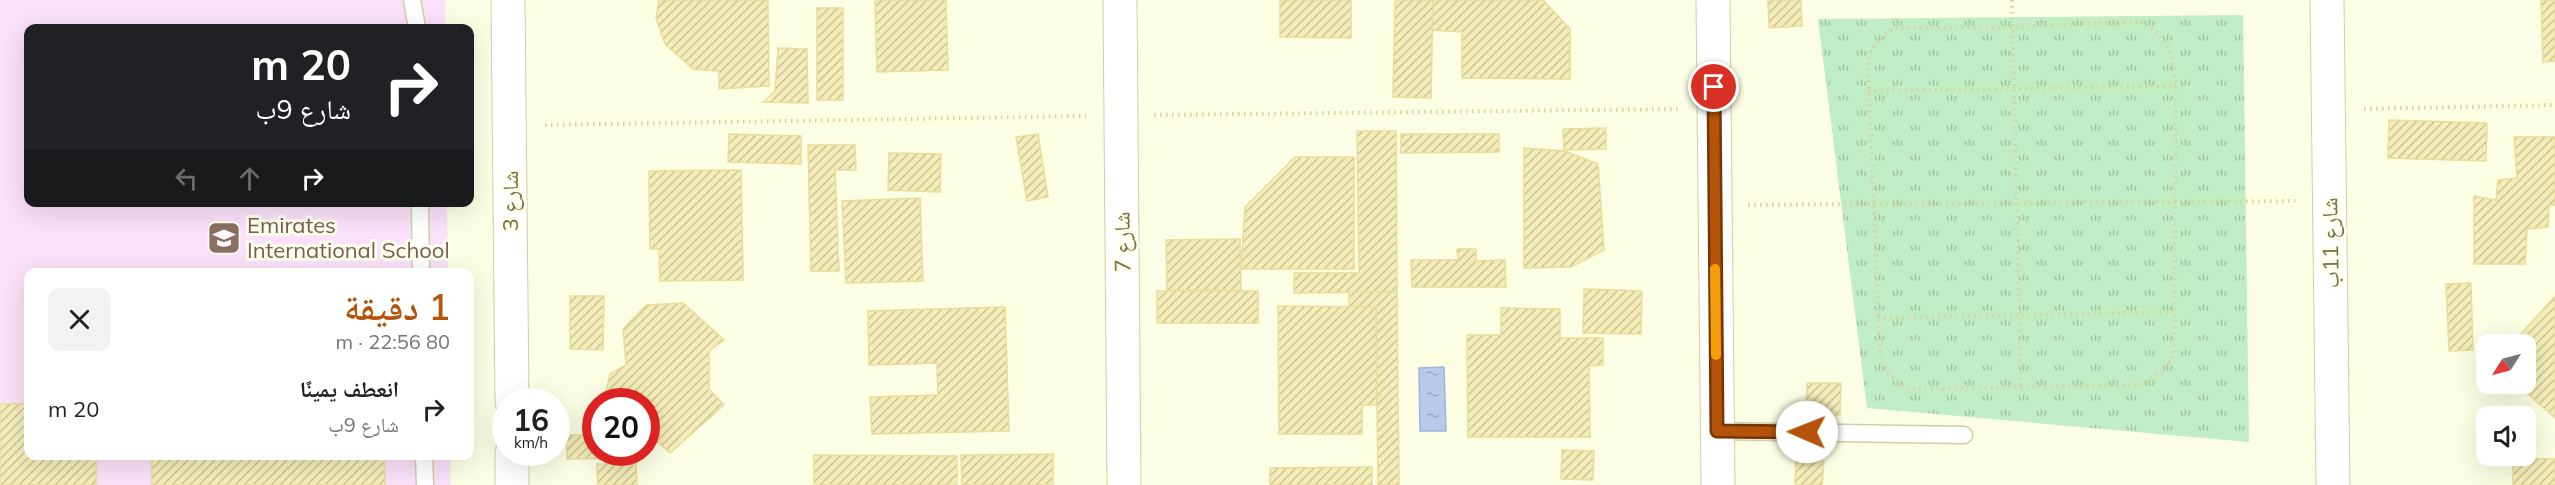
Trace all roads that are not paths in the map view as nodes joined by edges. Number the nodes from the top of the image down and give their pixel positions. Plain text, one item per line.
1 (412, 0) edge
2 (508, 0) edge
3 (1120, 0) edge
4 (1713, 0) edge
5 (2327, 0) edge
6 (416, 24) edge
7 (420, 207) edge
8 (421, 268) edge
9 (512, 388) edge
10 (1717, 431) junction
11 (1964, 435) dead end
12 (424, 460) edge
13 (512, 466) edge
14 (425, 485) edge
15 (512, 485) edge
16 (1124, 485) edge
17 (1718, 485) edge
18 (2333, 485) edge

1 - 6 lane
2 - 9 street, شارع 3
3 - 16 street, شارع 7
4 - 10 street
5 - 18 street, شارع 11ب
7 - 8 lane
10 - 11 lane
10 - 17 street
12 - 14 lane
13 - 15 street

